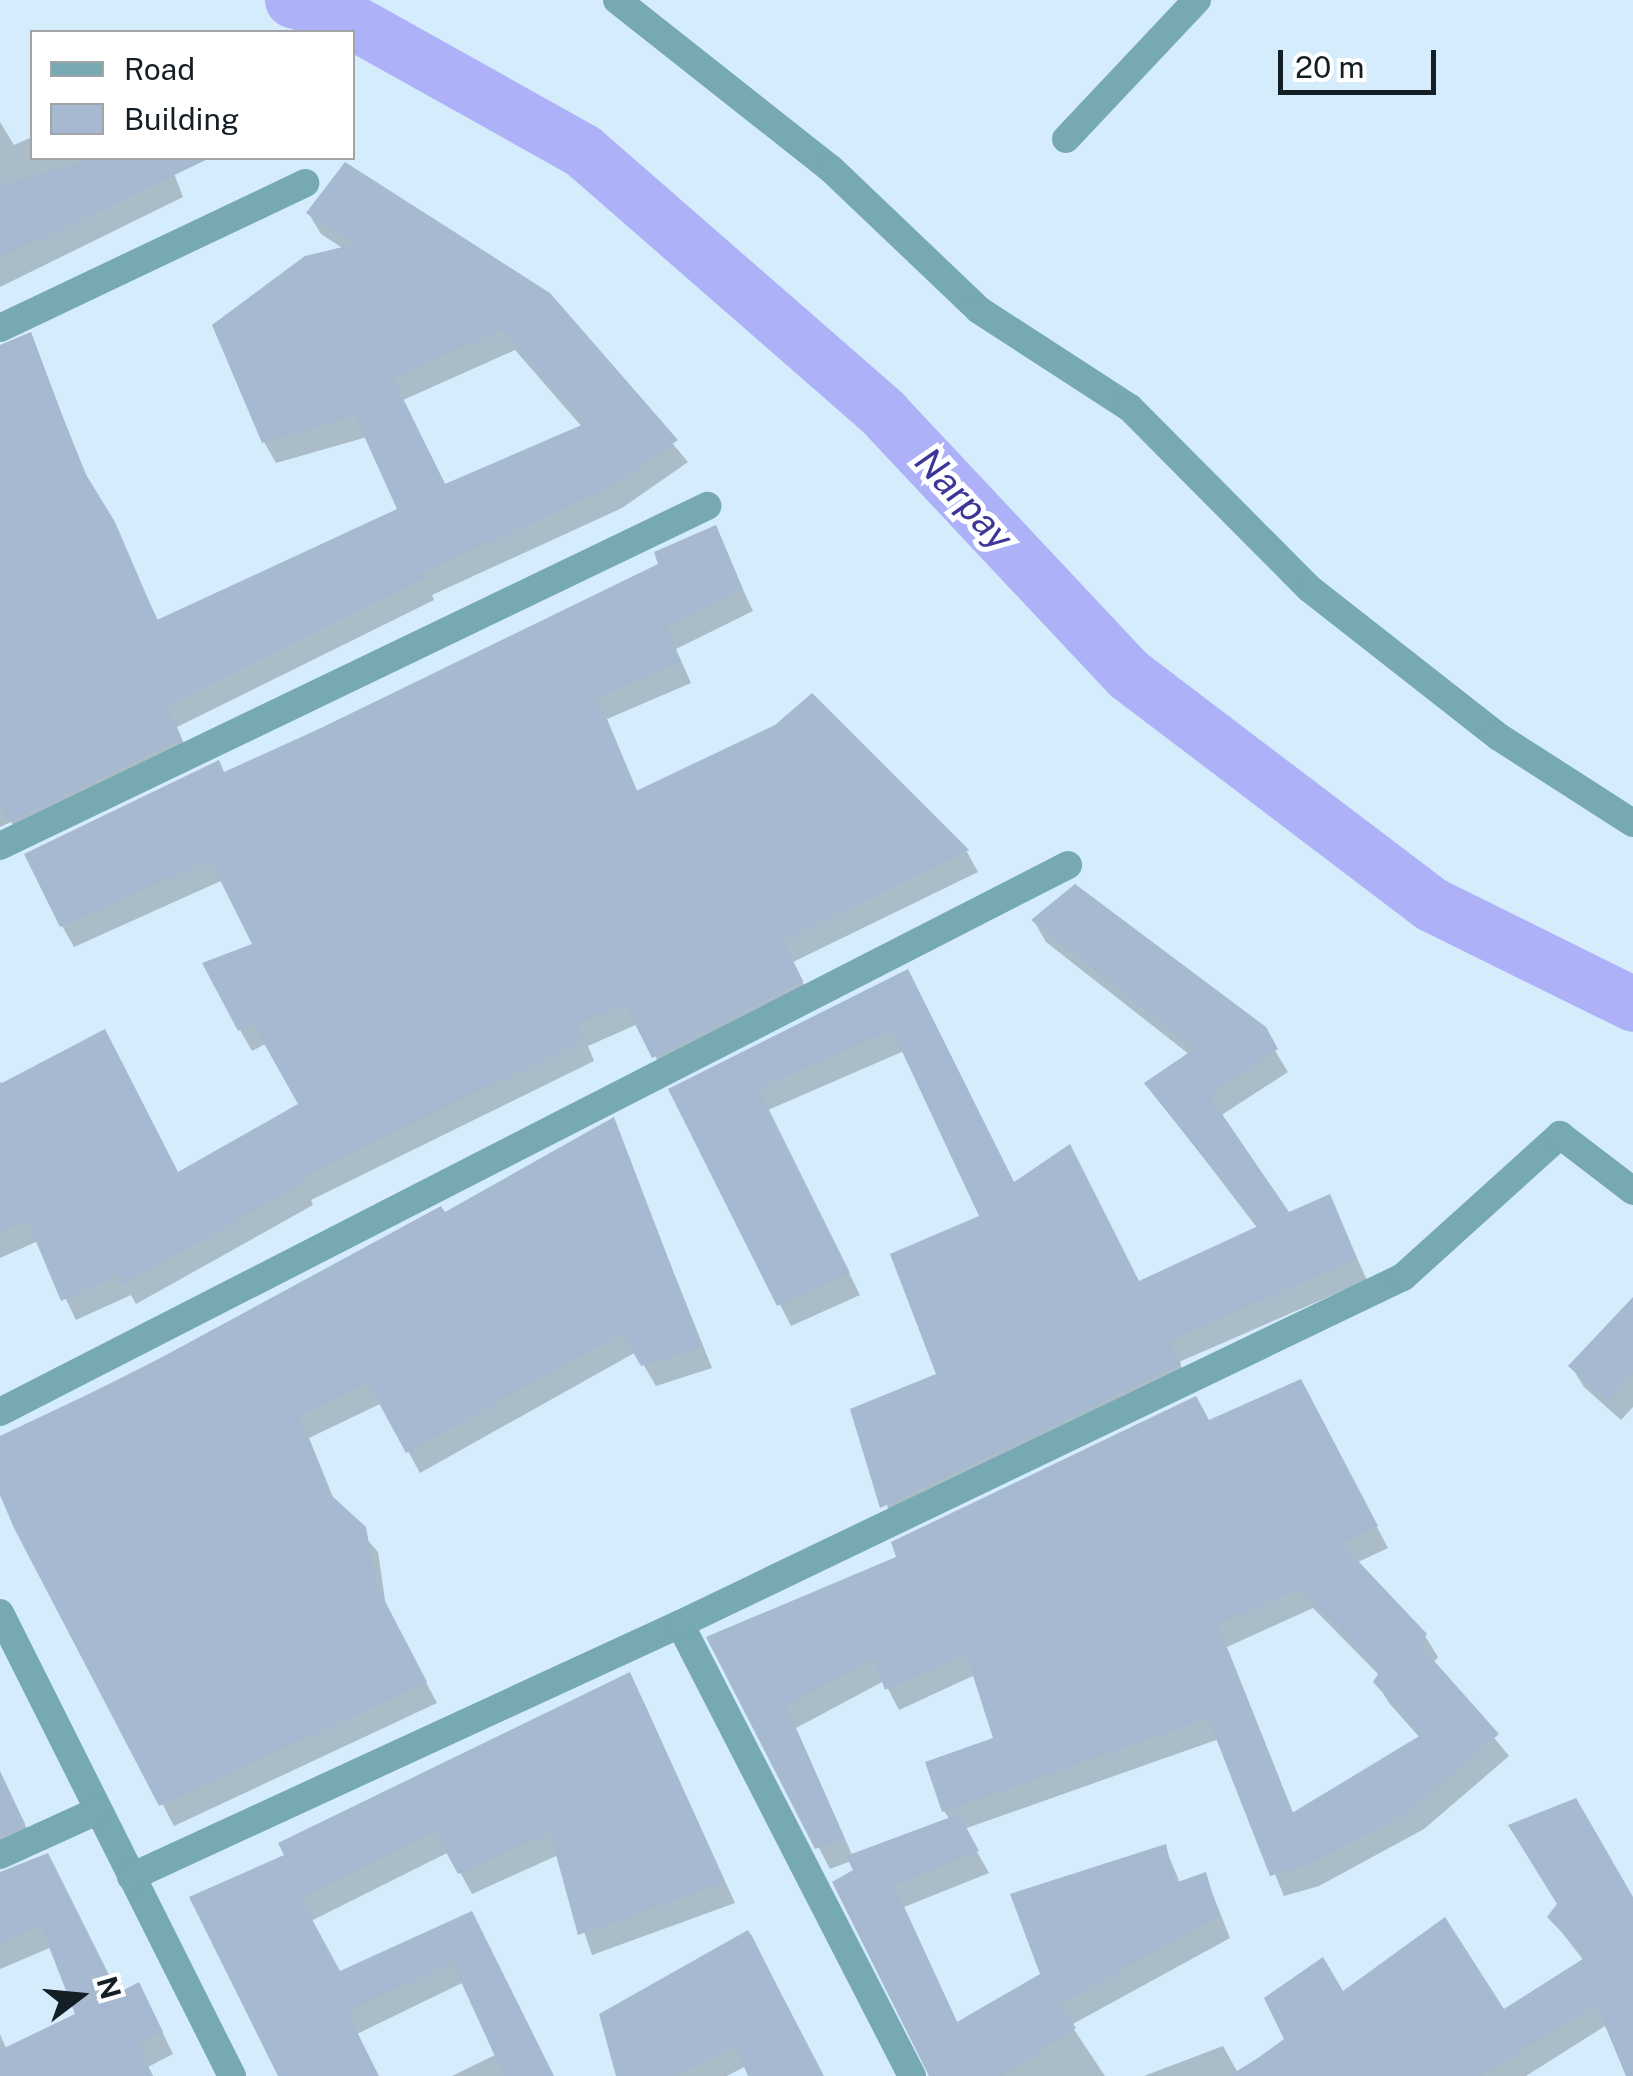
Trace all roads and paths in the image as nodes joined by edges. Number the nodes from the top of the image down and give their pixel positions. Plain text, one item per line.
1 (617, 0) edge
2 (1197, 0) edge
3 (1066, 139) dead end
4 (305, 183) dead end
5 (0, 328) edge
6 (707, 506) dead end
7 (1633, 823) edge
8 (0, 846) edge
9 (1068, 865) dead end
10 (1633, 1191) edge
11 (0, 1412) edge
12 (0, 1614) edge
13 (680, 1624) junction
14 (98, 1811) junction
15 (0, 1854) edge
16 (131, 1877) junction
17 (232, 2076) edge
18 (912, 2076) edge

1 - 7 street
2 - 3 street
4 - 5 street
6 - 8 street
9 - 11 street
10 - 13 street
12 - 14 street
13 - 16 street
13 - 18 street
14 - 15 street
14 - 16 street
16 - 17 street

